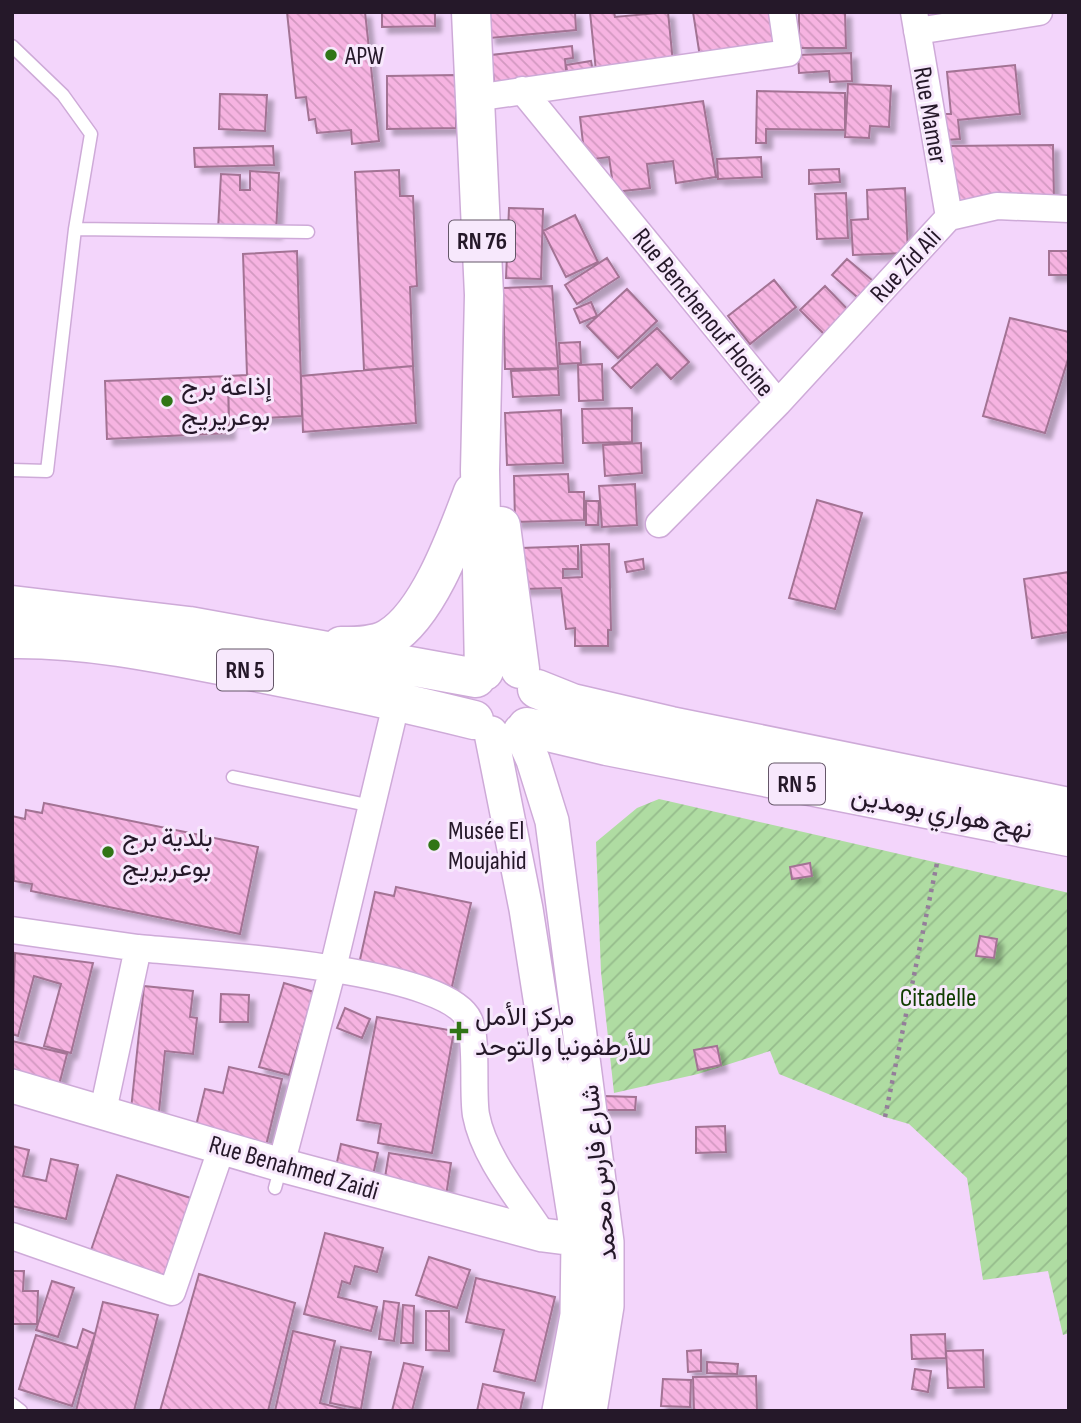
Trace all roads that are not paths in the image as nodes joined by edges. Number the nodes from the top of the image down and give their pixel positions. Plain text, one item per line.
1 (471, 12) edge
2 (782, 12) edge
3 (1040, 12) edge
4 (915, 21) edge
5 (12, 46) edge
6 (522, 90) junction
7 (475, 98) junction
8 (1069, 209) edge
9 (949, 217) junction
10 (75, 229) junction
11 (308, 232) dead end
12 (778, 403) junction
13 (12, 470) edge
14 (480, 470) junction
15 (659, 524) dead end
16 (12, 605) edge
17 (12, 639) edge
18 (296, 646) junction
19 (504, 677) junction
20 (397, 700) junction
21 (503, 728) junction
22 (233, 777) dead end
23 (372, 806) junction
24 (1069, 807) edge
25 (1069, 837) edge
26 (12, 930) edge
27 (138, 947) junction
28 (333, 968) junction
29 (12, 1086) edge
30 (103, 1111) junction
31 (222, 1147) junction
32 (278, 1177) junction
33 (543, 1235) junction
34 (12, 1236) edge
35 (592, 1242) junction
36 (599, 1370) junction
37 (12, 1404) edge
38 (21, 1411) edge
39 (559, 1411) edge
40 (590, 1411) edge
41 (610, 1411) edge

1 - 7 main road, RN 76
2 - 6 street
3 - 4 street
4 - 9 street, Rue Mamer
5 - 10 lane
6 - 7 street
6 - 12 street, Rue Benchenouf Hocine
7 - 14 main road, RN 76
8 - 9 street, Rue Zid Ali
9 - 12 street, Rue Zid Ali
10 - 11 lane
10 - 13 lane
12 - 15 street, Rue Benchenouf Hocine
14 - 18 main road
14 - 19 main road
16 - 18 main road, نهج هواري بومدين / RN 5
17 - 20 main road, نهج هواري بومدين / RN 5
18 - 19 main road, نهج هواري بومدين / RN 5
19 - 21 main road
19 - 21 main road
19 - 24 main road, نهج هواري بومدين / RN 5
20 - 21 main road, نهج هواري بومدين / RN 5
20 - 23 street
21 - 25 main road, نهج هواري بومدين / RN 5
21 - 35 street, شارع فارس محمد
21 - 35 street, شارع فارس محمد
22 - 23 lane
23 - 28 street
26 - 27 street
27 - 28 street
27 - 30 street
28 - 32 street
28 - 33 street
29 - 30 street, Rue Benahmed Zaidi
30 - 31 street, Rue Benahmed Zaidi
31 - 32 street, Rue Benahmed Zaidi
31 - 34 street
32 - 33 street, Rue Benahmed Zaidi
33 - 35 street, Rue Benahmed Zaidi
35 - 36 street, شارع فارس محمد
35 - 39 street, شارع فارس محمد
36 - 40 street, شارع فارس محمد
36 - 41 street
37 - 38 lane

